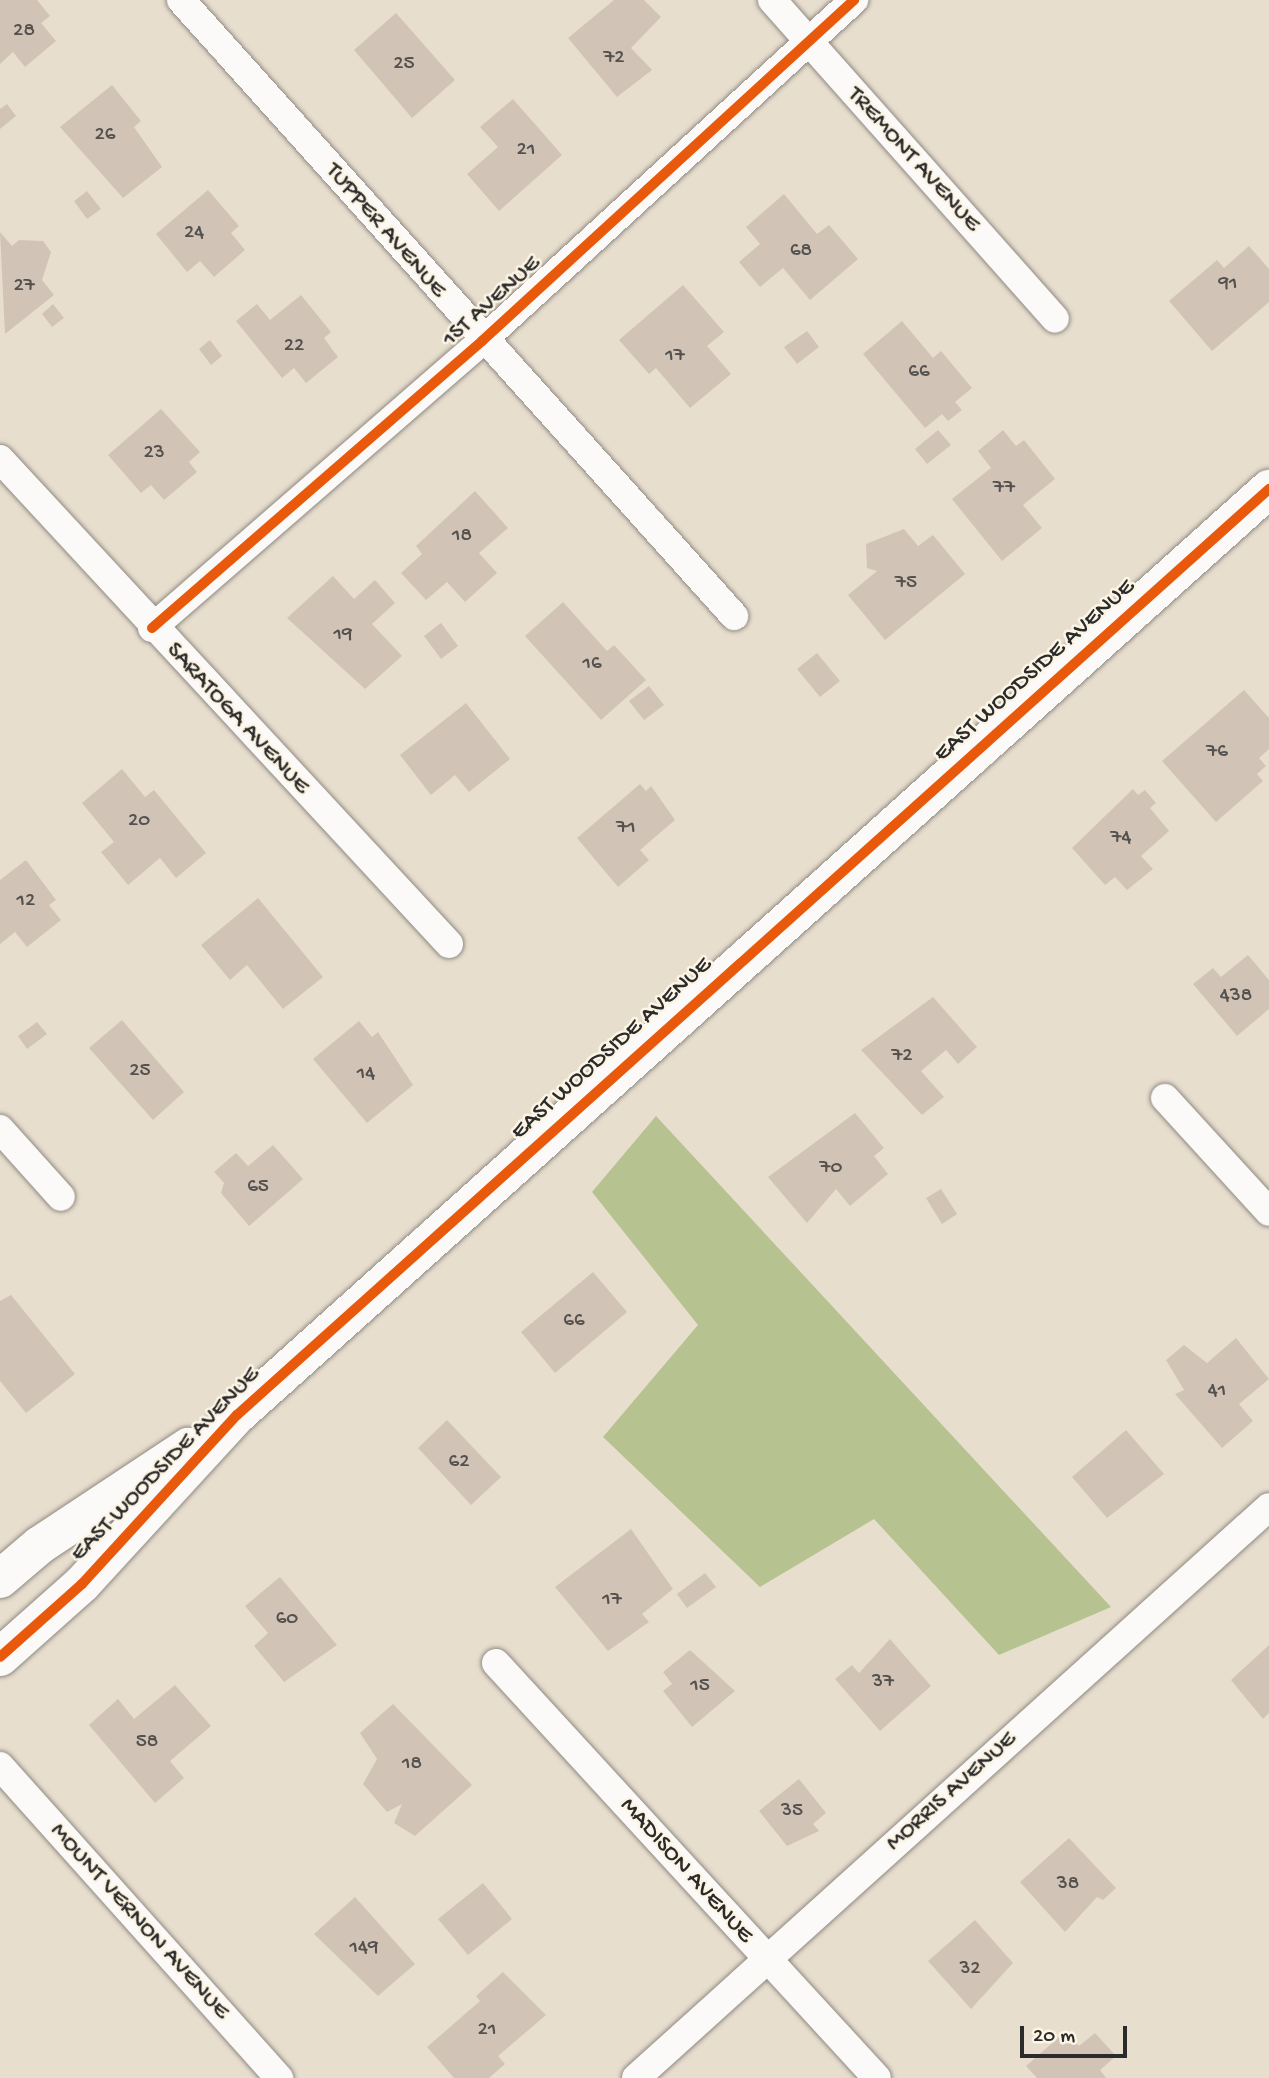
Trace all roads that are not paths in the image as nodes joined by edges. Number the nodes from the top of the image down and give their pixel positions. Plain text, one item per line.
1 (181, 0) edge
2 (772, 0) edge
3 (854, 0) edge
4 (808, 41) junction
5 (1055, 319) dead end
6 (482, 341) junction
7 (0, 458) edge
8 (1269, 489) edge
9 (734, 617) dead end
10 (152, 628) junction
11 (449, 944) dead end
12 (1165, 1098) dead end
13 (0, 1129) edge
14 (61, 1197) dead end
15 (1269, 1212) edge
16 (237, 1415) junction
17 (1269, 1507) edge
18 (0, 1579) edge
19 (0, 1657) edge
20 (496, 1663) dead end
21 (0, 1766) edge
22 (767, 1960) junction
23 (279, 2078) edge
24 (636, 2078) edge
25 (877, 2078) edge

1 - 6 street, TUPPER AVENUE
2 - 4 street, TREMONT AVENUE
3 - 4 street, 1ST AVENUE
4 - 5 street, TREMONT AVENUE
4 - 6 street, 1ST AVENUE
6 - 9 street, TUPPER AVENUE
6 - 10 street, 1ST AVENUE
7 - 10 street, SARATOGA AVENUE
8 - 16 main road, EAST WOODSIDE AVENUE
10 - 11 street, SARATOGA AVENUE
12 - 15 street
13 - 14 street
16 - 18 main road, EAST WOODSIDE AVENUE
16 - 19 main road, EAST WOODSIDE AVENUE
17 - 22 street, MORRIS AVENUE
20 - 22 street, MADISON AVENUE
21 - 23 street, MOUNT VERNON AVENUE
22 - 24 street, MORRIS AVENUE
22 - 25 street, MADISON AVENUE

